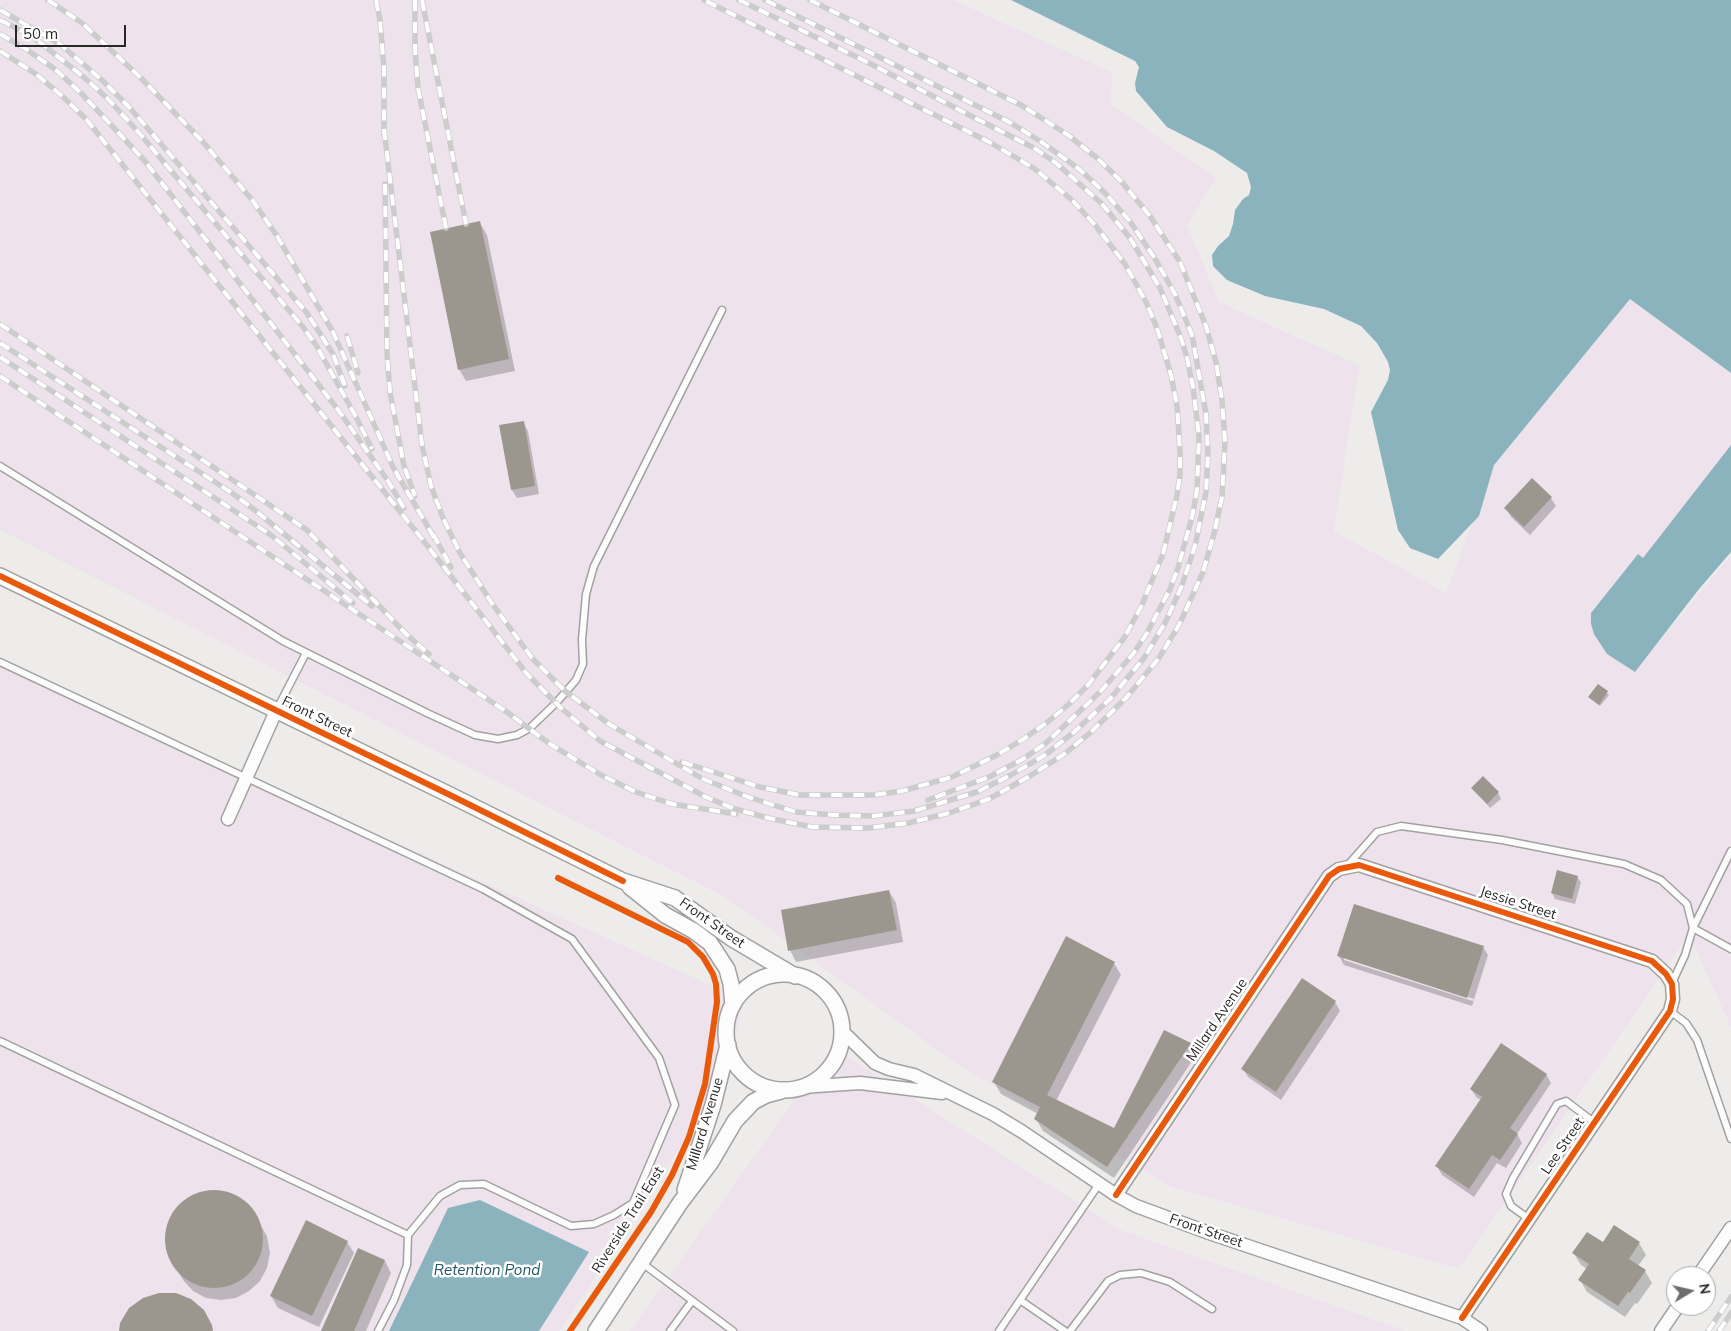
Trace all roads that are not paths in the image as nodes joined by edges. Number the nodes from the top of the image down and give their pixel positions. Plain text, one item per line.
1 (722, 310) dead end
2 (0, 466) edge
3 (0, 576) edge
4 (306, 652) junction
5 (0, 662) edge
6 (276, 711) junction
7 (246, 777) junction
8 (228, 819) dead end
9 (1731, 851) edge
10 (1346, 866) junction
11 (623, 881) junction
12 (1692, 928) junction
13 (1731, 949) edge
14 (795, 976) junction
15 (1672, 984) junction
16 (733, 1005) junction
17 (1670, 1011) junction
18 (842, 1031) junction
19 (0, 1041) edge
20 (728, 1045) junction
21 (802, 1087) junction
22 (784, 1090) junction
23 (949, 1093) junction
24 (1595, 1123) junction
25 (1731, 1139) edge
26 (1099, 1184) junction
27 (1116, 1195) junction
28 (680, 1203) junction
29 (1529, 1219) junction
30 (1731, 1228) edge
31 (408, 1234) junction
32 (642, 1263) junction
33 (1705, 1266) edge
34 (1020, 1300) junction
35 (692, 1301) junction
36 (1212, 1309) dead end
37 (1671, 1316) edge
38 (1462, 1318) junction
39 (378, 1331) edge
40 (596, 1331) edge
41 (670, 1331) edge
42 (733, 1331) edge
43 (999, 1331) edge
44 (1066, 1331) edge
45 (1070, 1331) edge
46 (1481, 1331) edge
47 (1661, 1331) edge

1 - 4 lane
2 - 4 lane
3 - 6 street, Front Street
4 - 6 lane
5 - 7 lane
6 - 7 street
6 - 11 street, Front Street
7 - 8 street
7 - 31 lane
9 - 12 lane
10 - 12 lane
10 - 15 street, Jessie Street
10 - 27 street, Millard Avenue
11 - 14 street, Front Street
11 - 16 street, Front Street
12 - 13 lane
12 - 15 lane
14 - 16 street
14 - 18 street
15 - 17 street, Lee Street
16 - 20 street
17 - 24 street, Lee Street
17 - 25 lane
18 - 21 street
18 - 23 street, Front Street
19 - 31 lane
20 - 22 street
20 - 28 street, Millard Avenue
21 - 22 street
21 - 23 street, Front Street
22 - 28 street, Millard Avenue
23 - 26 street, Front Street
24 - 29 street, Lee Street
24 - 29 lane
26 - 27 street, Front Street
26 - 34 lane
27 - 38 street, Front Street
28 - 32 street, Millard Avenue
29 - 38 street, Lee Street
30 - 33 street
31 - 39 lane
32 - 35 lane
32 - 40 street, Millard Avenue
34 - 43 lane
34 - 44 lane
35 - 41 lane
35 - 42 lane
36 - 45 lane
37 - 47 street
38 - 46 street, Front Street

